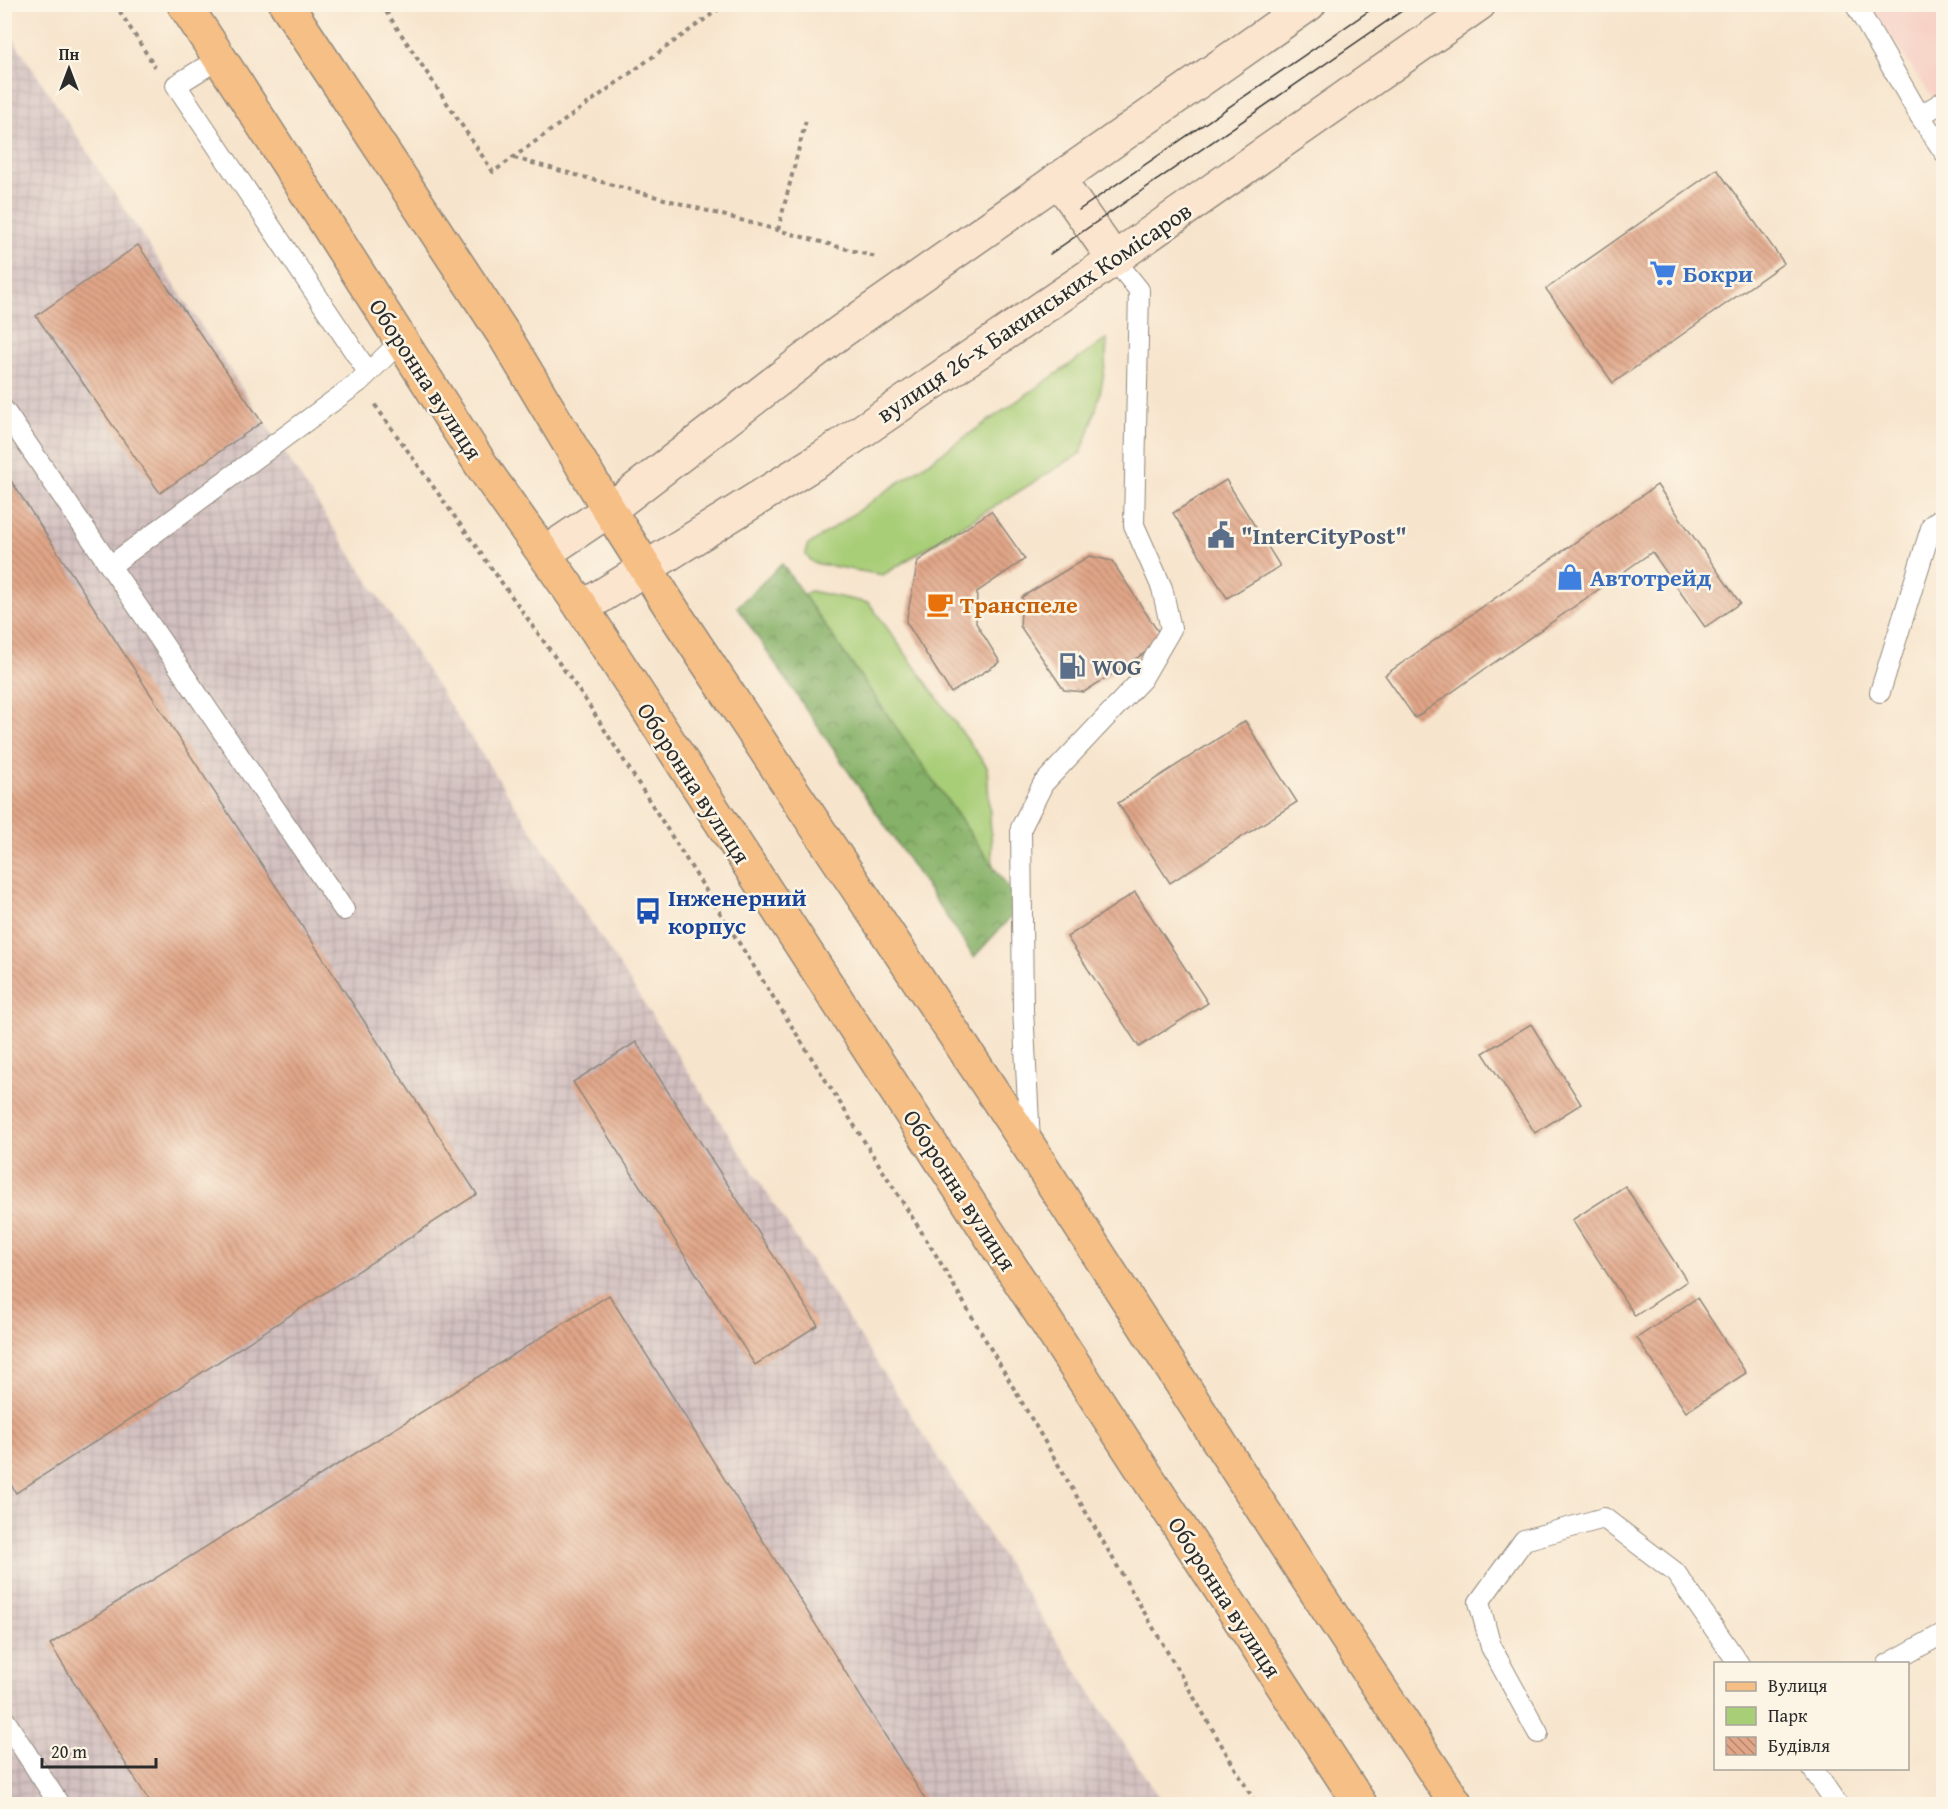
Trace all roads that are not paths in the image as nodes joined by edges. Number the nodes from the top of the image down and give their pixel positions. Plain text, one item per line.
1 (184, 4) edge
2 (286, 4) edge
3 (1309, 4) edge
4 (1479, 4) edge
5 (1855, 4) edge
6 (220, 58) junction
7 (1944, 101) edge
8 (1920, 116) junction
9 (1944, 152) edge
10 (1058, 179) junction
11 (1113, 259) junction
12 (401, 341) junction
13 (364, 377) junction
14 (4, 410) edge
15 (609, 510) junction
16 (1944, 516) edge
17 (545, 553) junction
18 (110, 566) junction
19 (645, 567) junction
20 (582, 608) junction
21 (1880, 692) dead end
22 (344, 910) dead end
23 (1030, 1148) junction
24 (1944, 1634) edge
25 (1738, 1662) edge
26 (1892, 1662) edge
27 (4, 1719) edge
28 (1538, 1733) dead end
29 (1813, 1770) edge
30 (59, 1804) edge
31 (1360, 1804) edge
32 (1456, 1804) edge
33 (1837, 1804) edge

1 - 6 main road, Оборонна вулиця
2 - 15 main road
3 - 10 street
4 - 11 street, вулиця 26-х Бакинських Комісаров
5 - 8 lane
6 - 12 main road, Оборонна вулиця
6 - 13 lane
7 - 8 lane
8 - 9 lane
10 - 11 street
10 - 15 street
11 - 19 street, вулиця 26-х Бакинських Комісаров
11 - 23 lane
12 - 13 lane
12 - 17 main road, Оборонна вулиця
13 - 18 lane
14 - 18 lane
15 - 17 street
15 - 19 main road
16 - 21 lane
17 - 20 main road, Оборонна вулиця
18 - 22 lane
19 - 20 street, вулиця 26-х Бакинських Комісаров
19 - 23 main road
20 - 31 main road, Оборонна вулиця
23 - 32 main road
24 - 26 lane
25 - 28 lane
27 - 30 lane
29 - 33 lane

